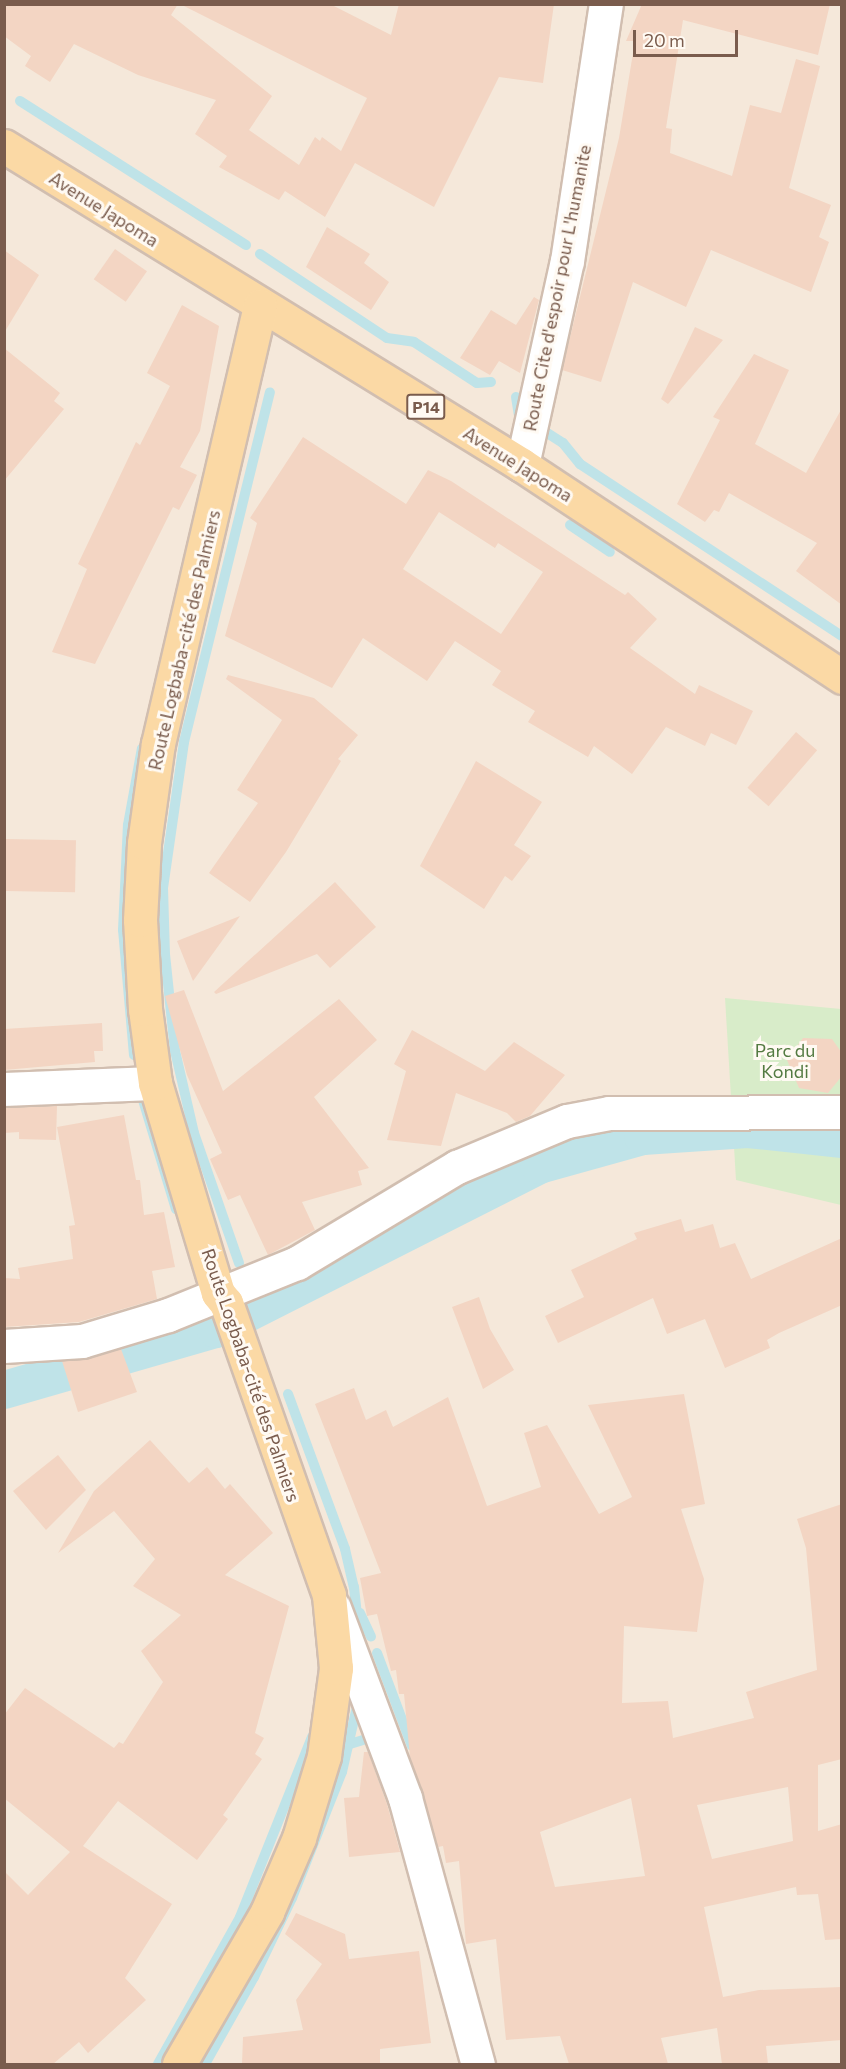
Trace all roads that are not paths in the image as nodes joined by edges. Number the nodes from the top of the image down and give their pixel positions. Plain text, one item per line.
1 (606, 4) edge
2 (4, 146) edge
3 (260, 306) junction
4 (522, 465) junction
5 (842, 677) edge
6 (155, 1083) junction
7 (4, 1089) edge
8 (842, 1112) edge
9 (222, 1298) junction
10 (4, 1346) edge
11 (329, 1595) junction
12 (179, 2064) edge
13 (478, 2064) edge

1 - 4 street, Route Cite d'espoir pour L'humanite
2 - 3 main road, Avenue Japoma / P14
3 - 4 main road, Avenue Japoma / P14
3 - 6 main road, Route Logbaba-cité des Palmiers
4 - 5 main road, Avenue Japoma / P14
6 - 7 street
6 - 9 main road, Route Logbaba-cité des Palmiers
8 - 9 street
9 - 10 street
9 - 11 main road, Route Logbaba-cité des Palmiers
11 - 12 main road, Route Logbaba-cité des Palmiers
11 - 13 street

